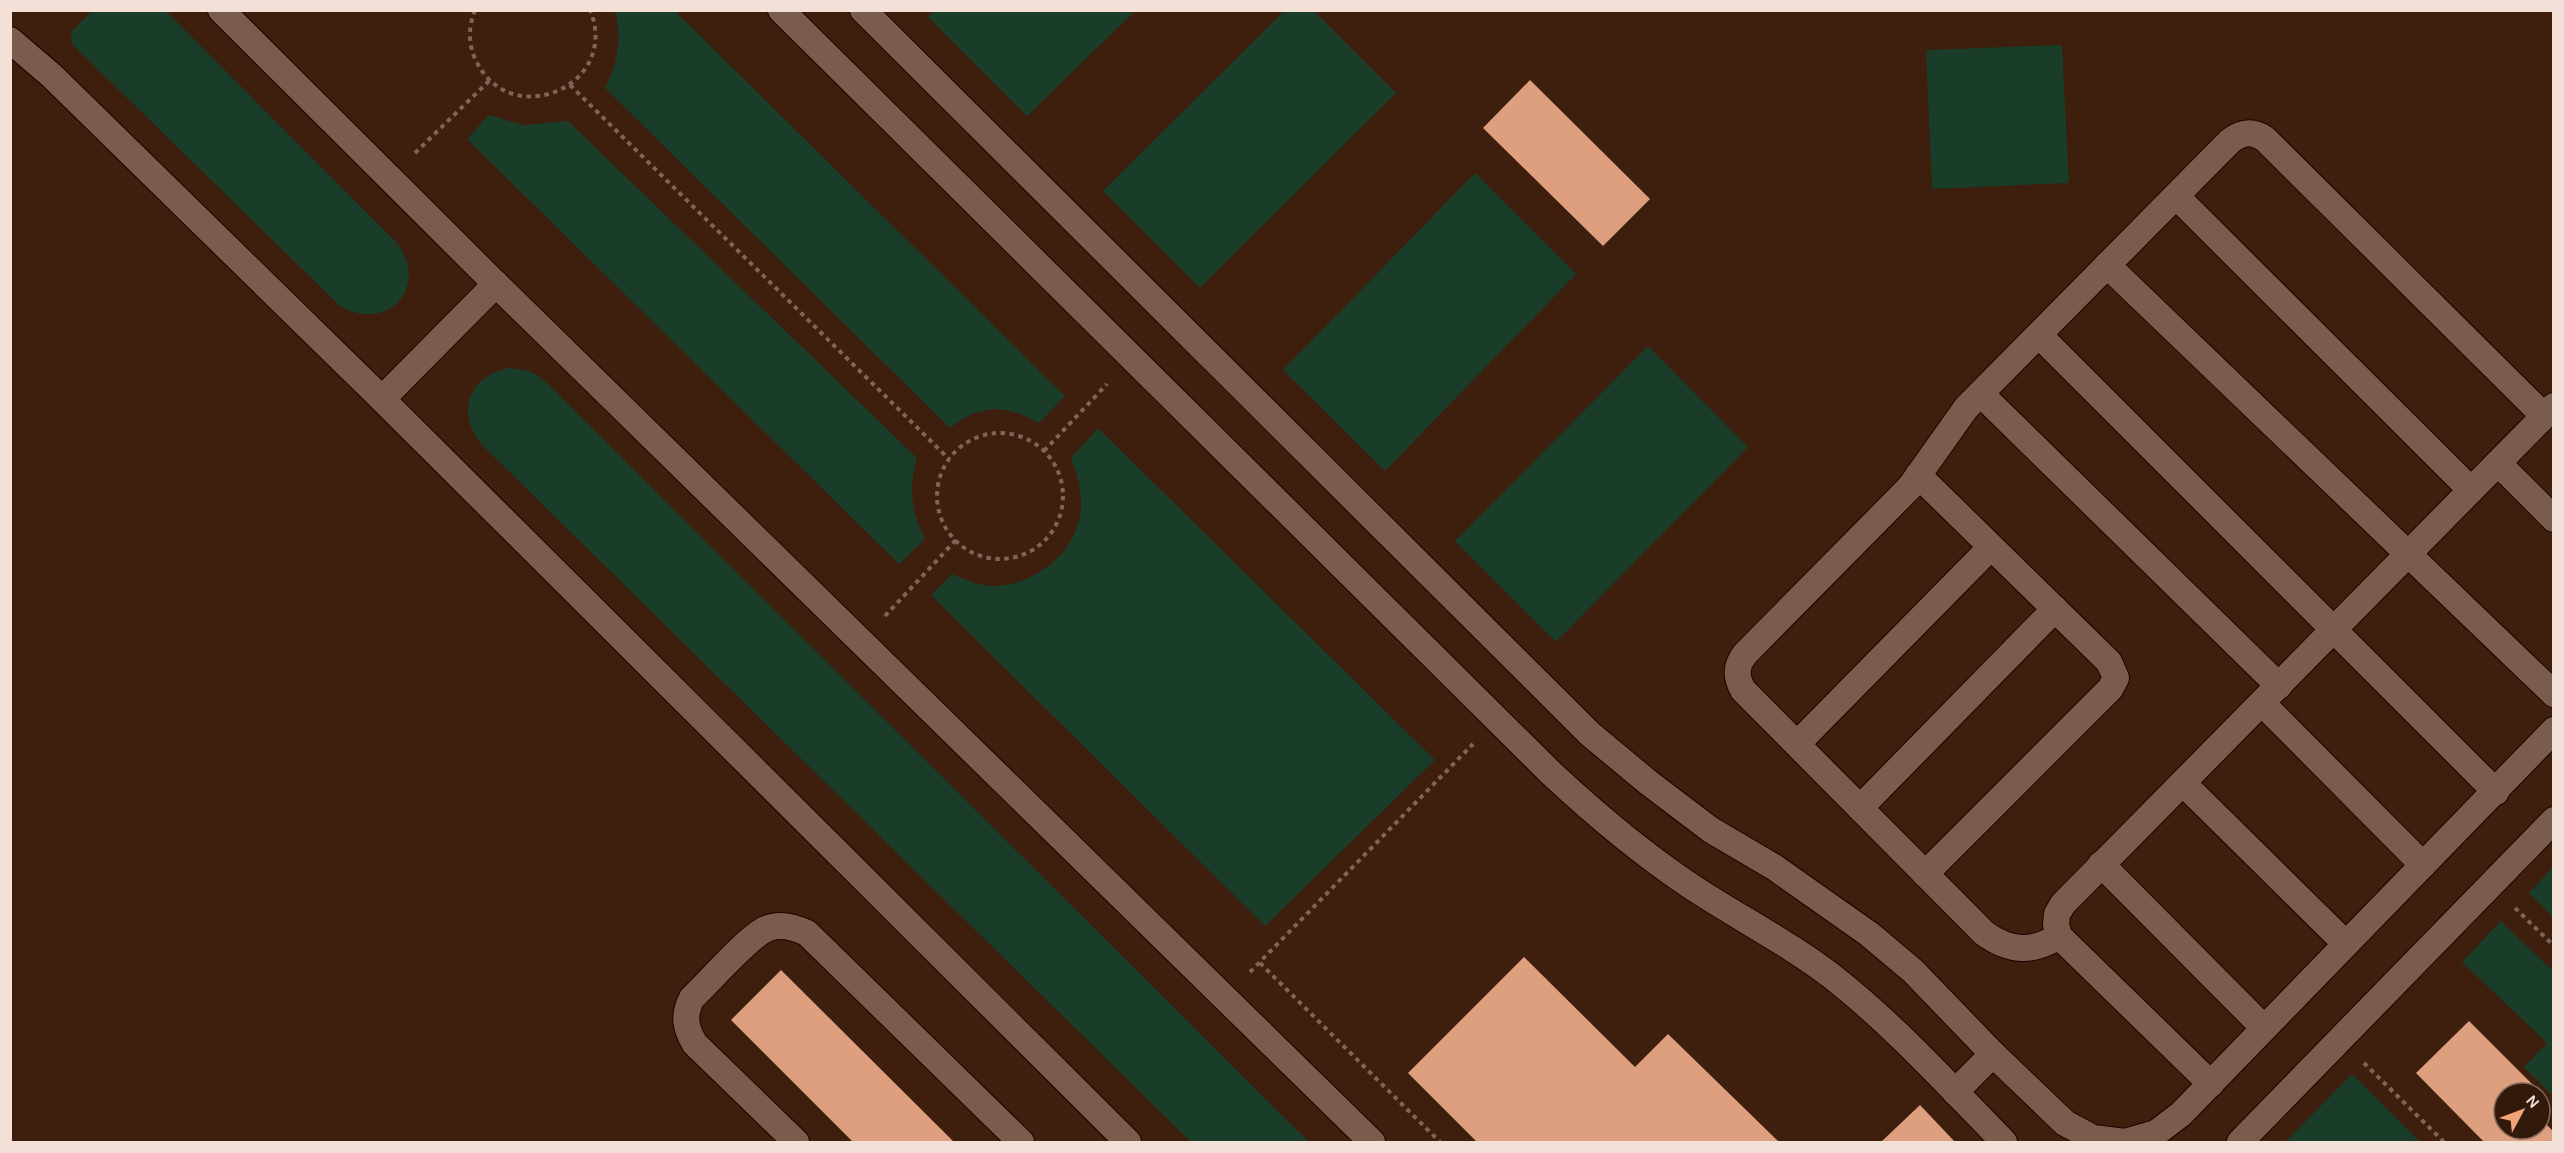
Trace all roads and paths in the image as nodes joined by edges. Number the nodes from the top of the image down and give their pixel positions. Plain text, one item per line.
1 (221, 10) edge
2 (475, 10) edge
3 (590, 10) edge
4 (782, 10) edge
5 (863, 10) edge
6 (10, 40) edge
7 (490, 80) junction
8 (570, 85) junction
9 (390, 178) junction
10 (2176, 196) junction
11 (2108, 265) junction
12 (496, 284) junction
13 (2039, 335) junction
14 (1132, 357) junction
15 (1981, 394) junction
16 (382, 399) junction
17 (2549, 411) edge
18 (1044, 451) junction
19 (949, 459) junction
20 (2498, 463) junction
21 (1918, 475) junction
22 (2471, 490) junction
23 (2553, 519) edge
24 (956, 540) junction
25 (1991, 547) junction
26 (2408, 553) junction
27 (2055, 609) junction
28 (2334, 630) junction
29 (861, 642) junction
30 (2553, 694) edge
31 (2270, 695) junction
32 (1497, 720) junction
33 (2553, 730) edge
34 (1797, 744) junction
35 (2183, 783) junction
36 (2496, 792) junction
37 (1860, 808) junction
38 (2553, 820) edge
39 (2101, 864) junction
40 (2423, 865) junction
41 (1925, 874) junction
42 (2491, 884) junction
43 (2059, 936) junction
44 (2346, 944) junction
45 (2553, 946) edge
46 (1260, 963) junction
47 (1225, 998) junction
48 (2264, 1028) junction
49 (2341, 1039) junction
50 (1992, 1054) junction
51 (2211, 1084) junction
52 (1955, 1092) junction
53 (796, 1143) edge
54 (1021, 1143) edge
55 (1128, 1143) edge
56 (1372, 1143) edge
57 (1440, 1143) edge
58 (2004, 1143) edge
59 (2240, 1143) edge
60 (2444, 1143) edge

1 - 9 lane
2 - 7 path
3 - 8 path
4 - 14 lane
5 - 50 lane
6 - 16 lane
7 - 8 path
7 - 9 path
8 - 19 path
9 - 12 lane
10 - 11 lane
10 - 17 lane
10 - 22 lane
11 - 13 lane
11 - 26 lane
12 - 16 lane
12 - 29 lane
13 - 15 lane
13 - 28 lane
14 - 18 path
14 - 32 lane
15 - 21 lane
15 - 31 lane
16 - 55 lane
17 - 20 lane
18 - 19 path
18 - 24 path
19 - 24 path
20 - 22 lane
20 - 23 lane
21 - 25 lane
21 - 34 lane
22 - 26 lane
24 - 29 path
25 - 27 lane
25 - 34 lane
26 - 28 lane
26 - 30 lane
27 - 37 lane
27 - 41 lane
28 - 31 lane
28 - 36 lane
29 - 47 lane
31 - 35 lane
31 - 40 lane
32 - 46 path
32 - 52 lane
33 - 36 lane
34 - 37 lane
35 - 39 lane
35 - 44 lane
36 - 40 lane
37 - 41 lane
38 - 42 lane
39 - 43 lane
39 - 48 lane
40 - 44 lane
41 - 43 lane
42 - 45 path
42 - 49 lane
43 - 51 lane
44 - 48 lane
46 - 47 path
46 - 57 path
47 - 56 lane
48 - 51 lane
49 - 59 lane
49 - 60 path
50 - 51 lane
50 - 52 lane
52 - 58 lane
53 - 54 lane

